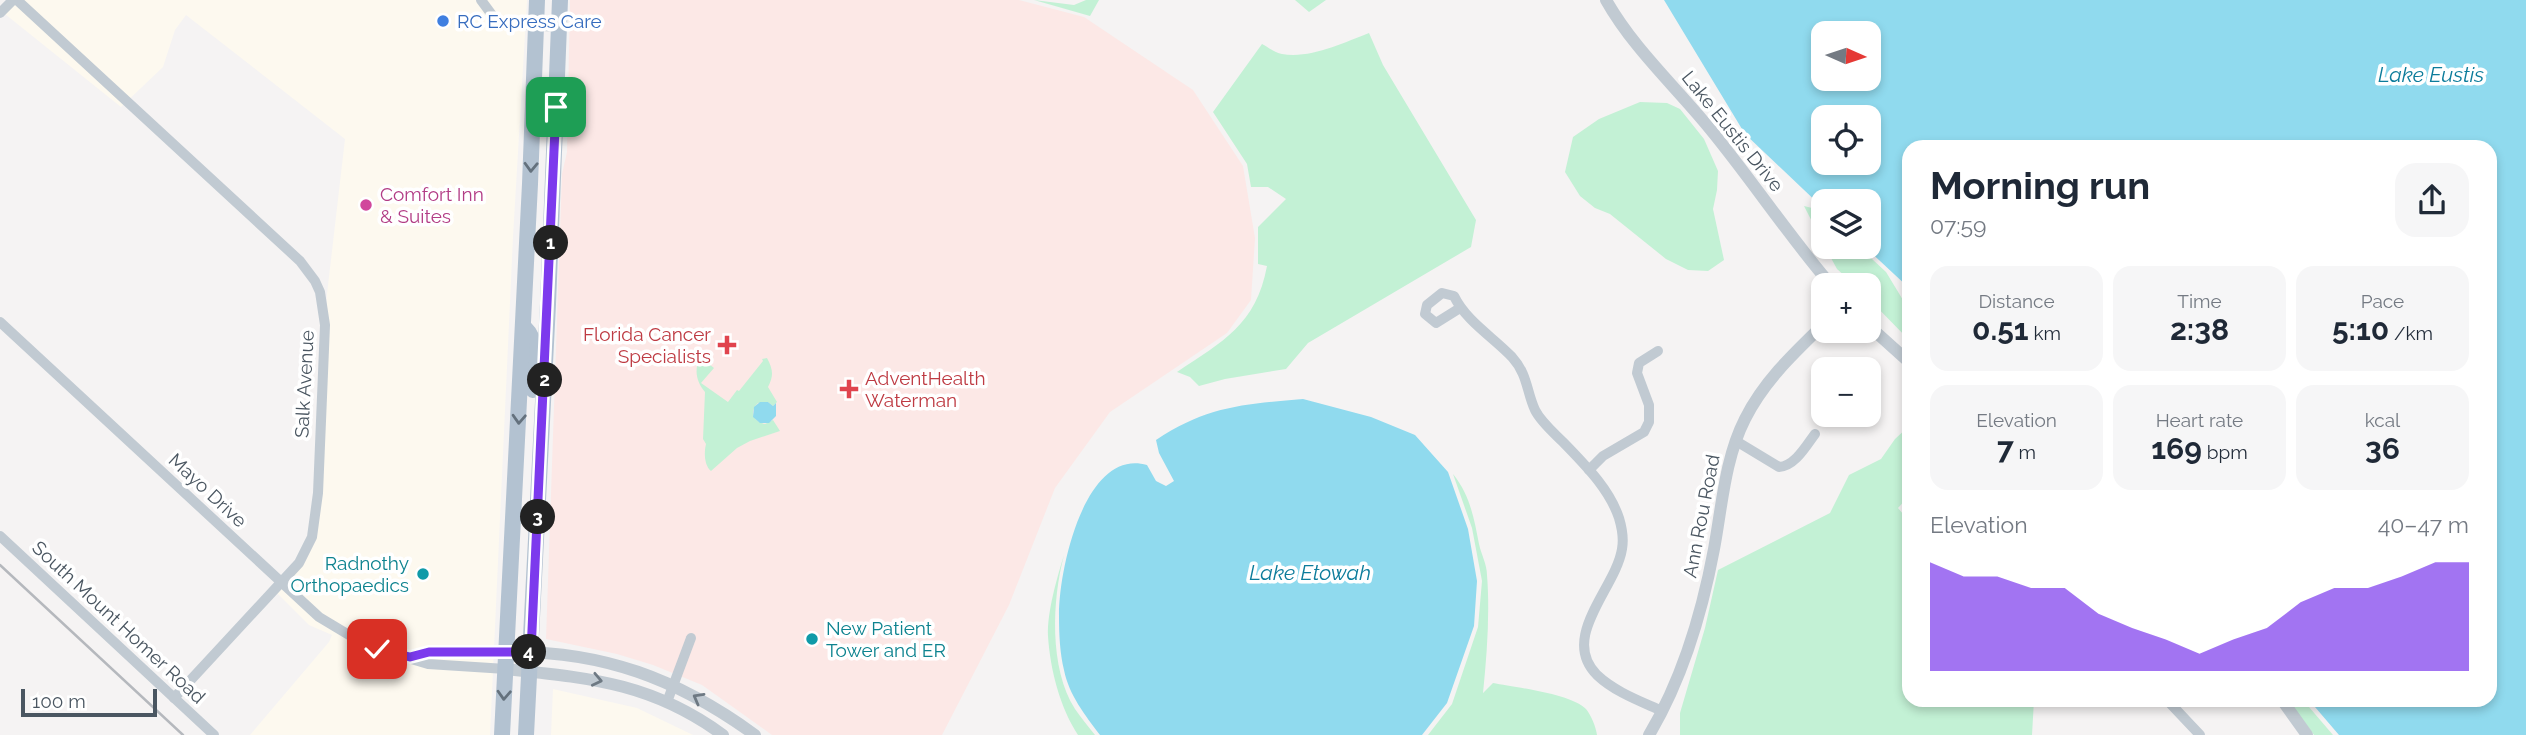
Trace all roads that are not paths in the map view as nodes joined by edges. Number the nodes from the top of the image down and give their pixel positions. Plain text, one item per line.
1 (15, 0) edge
2 (481, 0) edge
3 (537, 0) edge
4 (560, 0) edge
5 (1606, 0) edge
6 (0, 13) edge
7 (535, 26) junction
8 (558, 27) junction
9 (1820, 273) edge
10 (1460, 308) dead end
11 (0, 321) edge
12 (524, 327) junction
13 (1811, 337) edge
14 (1881, 337) edge
15 (1658, 351) dead end
16 (1902, 356) edge
17 (1815, 434) dead end
18 (1736, 441) junction
19 (1589, 470) junction
20 (539, 488) junction
21 (0, 536) edge
22 (281, 582) junction
23 (691, 638) dead end
24 (531, 652) junction
25 (410, 657) junction
26 (506, 661) junction
27 (529, 671) junction
28 (674, 686) junction
29 (174, 698) junction
30 (667, 702) junction
31 (2174, 707) edge
32 (2287, 707) edge
33 (1662, 711) junction
34 (214, 735) edge
35 (502, 735) edge
36 (526, 735) edge
37 (723, 735) edge
38 (755, 735) edge
39 (1649, 735) edge
40 (2200, 735) edge
41 (2307, 735) edge

1 - 6 street
1 - 22 street, Salk Avenue
2 - 7 street
3 - 7 main road
4 - 8 main road
5 - 9 street, Lake Eustis Drive
7 - 8 street
7 -> 12 main road
8 - 20 main road
10 - 19 street
11 - 22 street, Mayo Drive
12 - 20 main road
12 -> 26 main road
13 - 18 street, Ann Rou Road
14 - 16 street
15 - 19 street
17 - 18 street
18 - 33 street, Ann Rou Road
19 - 33 street
20 - 24 main road
21 - 29 street, South Mount Homer Road
22 - 25 street, Mayo Drive
22 - 29 street, Salk Avenue
23 - 28 street
24 - 26 street
24 - 27 main road
24 - 28 street
25 - 26 street, Mayo Drive
25 - 26 street, Mayo Drive
26 - 27 street
26 -> 35 main road
27 -> 30 street
27 - 36 main road
28 - 30 street
38 -> 28 street
29 - 34 street, South Mount Homer Road
30 - 37 street
31 - 40 street
32 - 41 street
33 - 39 street, Ann Rou Road

